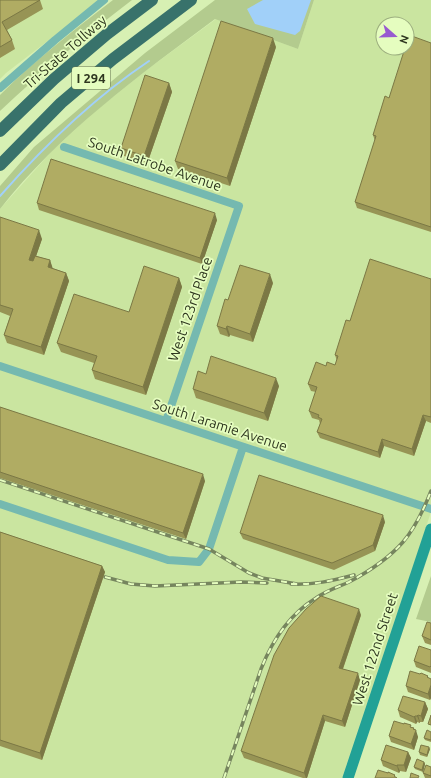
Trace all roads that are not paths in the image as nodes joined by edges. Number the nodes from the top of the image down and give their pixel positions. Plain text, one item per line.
1 (104, 0) edge
2 (152, 0) edge
3 (191, 0) edge
4 (0, 88) edge
5 (0, 131) edge
6 (64, 147) dead end
7 (0, 165) edge
8 (239, 206) joint
9 (0, 366) edge
10 (166, 421) junction
11 (243, 446) junction
12 (0, 504) edge
13 (431, 509) edge
14 (431, 529) edge
15 (348, 778) edge

1 - 4 street
2 - 5 highway, Tri-State Tollway / I 294
3 - 7 highway, I 294
6 - 8 street, South Latrobe Avenue
8 - 10 street, West 123rd Place
9 - 10 street, South Laramie Avenue
10 - 11 street, South Laramie Avenue
11 - 12 street
11 - 13 street, South Laramie Avenue
14 - 15 street, West 122nd Street

